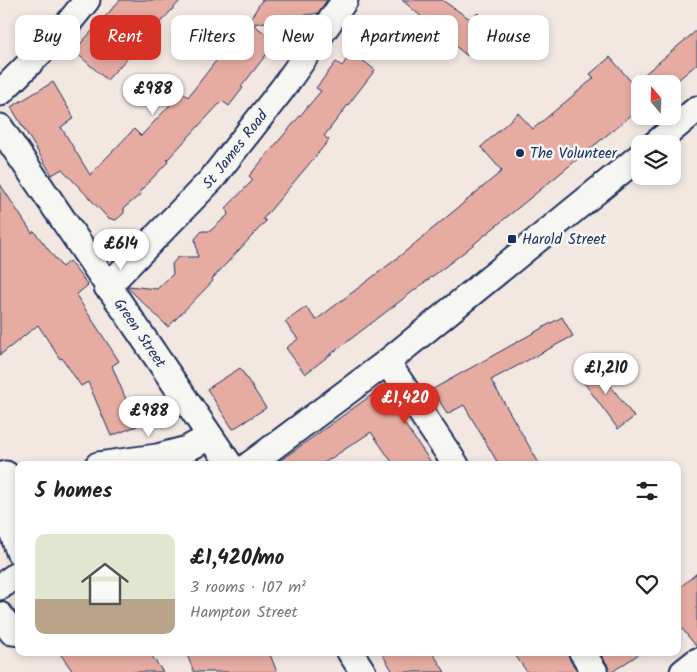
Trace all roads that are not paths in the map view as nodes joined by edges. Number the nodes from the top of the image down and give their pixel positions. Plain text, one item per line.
1 (87, 0) edge
2 (345, 0) edge
3 (0, 93) edge
4 (697, 109) edge
5 (0, 127) edge
6 (666, 135) edge
7 (631, 163) edge
8 (107, 287) junction
9 (387, 362) junction
10 (209, 436) junction
11 (130, 461) edge
12 (227, 461) edge
13 (254, 461) edge
14 (453, 461) edge
15 (8, 474) edge
16 (15, 538) edge
17 (15, 577) edge
18 (0, 586) edge
19 (0, 615) edge
20 (15, 632) edge
21 (585, 656) edge
22 (697, 661) edge
23 (595, 672) edge
24 (682, 672) edge

1 - 3 street
2 - 8 street, St James Road
4 - 6 street
5 - 8 street, Green Street
7 - 9 street
8 - 10 street, Green Street
9 - 13 street
9 - 14 street
10 - 11 street
10 - 12 street, Green Street
15 - 16 street
17 - 18 street
19 - 20 street
21 - 23 street
22 - 24 street

